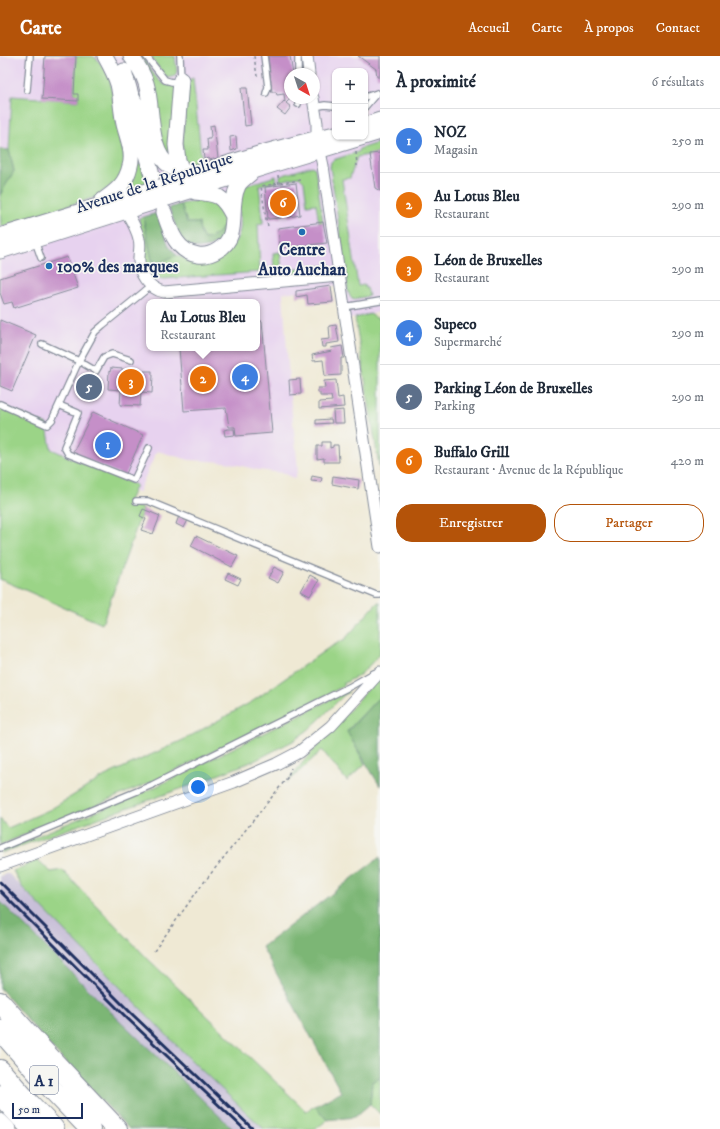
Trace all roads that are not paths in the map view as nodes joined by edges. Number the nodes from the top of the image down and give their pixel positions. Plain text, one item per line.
1 (30, 56) edge
2 (105, 56) edge
3 (115, 56) edge
4 (125, 56) edge
5 (131, 56) edge
6 (146, 56) edge
7 (180, 56) edge
8 (264, 56) edge
9 (298, 56) edge
10 (307, 56) edge
11 (298, 68) edge
12 (308, 68) edge
13 (182, 80) junction
14 (27, 90) dead end
15 (266, 93) dead end
16 (368, 96) edge
17 (135, 103) junction
18 (368, 103) edge
19 (317, 104) edge
20 (320, 104) edge
21 (320, 104) edge
22 (332, 106) edge
23 (332, 109) edge
24 (380, 120) edge
25 (368, 124) edge
26 (380, 132) edge
27 (332, 136) edge
28 (319, 144) junction
29 (182, 171) junction
30 (253, 171) junction
31 (199, 173) junction
32 (152, 175) dead end
33 (191, 191) junction
34 (99, 205) junction
35 (126, 211) junction
36 (164, 212) dead end
37 (233, 216) junction
38 (0, 236) edge
39 (35, 241) junction
40 (0, 251) edge
41 (40, 258) dead end
42 (339, 276) junction
43 (151, 286) junction
44 (380, 300) edge
45 (344, 307) junction
46 (42, 344) dead end
47 (131, 360) dead end
48 (79, 362) junction
49 (0, 404) edge
50 (59, 405) junction
51 (149, 448) dead end
52 (136, 501) dead end
53 (380, 547) edge
54 (380, 595) edge
55 (380, 671) edge
56 (0, 848) edge
57 (0, 866) edge
58 (0, 1002) edge
59 (0, 1030) edge
60 (0, 1070) edge
61 (0, 1095) edge
62 (0, 1121) edge
63 (8, 1129) edge
64 (32, 1129) edge
65 (54, 1129) edge
66 (90, 1129) edge
67 (117, 1129) edge

1 - 14 lane
2 - 34 main road
3 - 17 main road
4 - 17 main road
5 - 29 main road
6 - 13 lane
7 - 13 lane
8 - 15 lane
9 - 11 lane
10 - 12 street
13 - 29 main road
16 - 18 lane
17 - 32 main road
19 - 28 street
20 - 22 lane
21 - 23 lane
24 - 25 main road
26 - 28 main road
27 - 28 main road
28 - 30 main road, Avenue de la République
28 - 31 main road, Avenue de la République
28 - 42 street
29 - 31 main road
30 - 33 main road, Avenue de la République
30 - 37 main road
31 - 34 main road, Avenue de la République
33 - 35 main road, Avenue de la République
33 - 37 main road
34 - 38 main road, Avenue de la République
35 - 39 main road, Avenue de la République
35 - 43 street
36 - 37 main road
39 - 40 main road, Avenue de la République
39 - 41 lane
42 - 43 street
42 - 45 street
43 - 48 lane
44 - 45 lane
45 - 53 street
46 - 48 lane
47 - 48 lane
48 - 50 lane
49 - 50 lane
50 - 51 lane
52 - 54 lane
55 - 56 lane
55 - 57 street
58 - 67 highway
59 - 66 highway, A 1
60 - 65 highway, A 1
61 - 64 highway
62 - 63 main road

